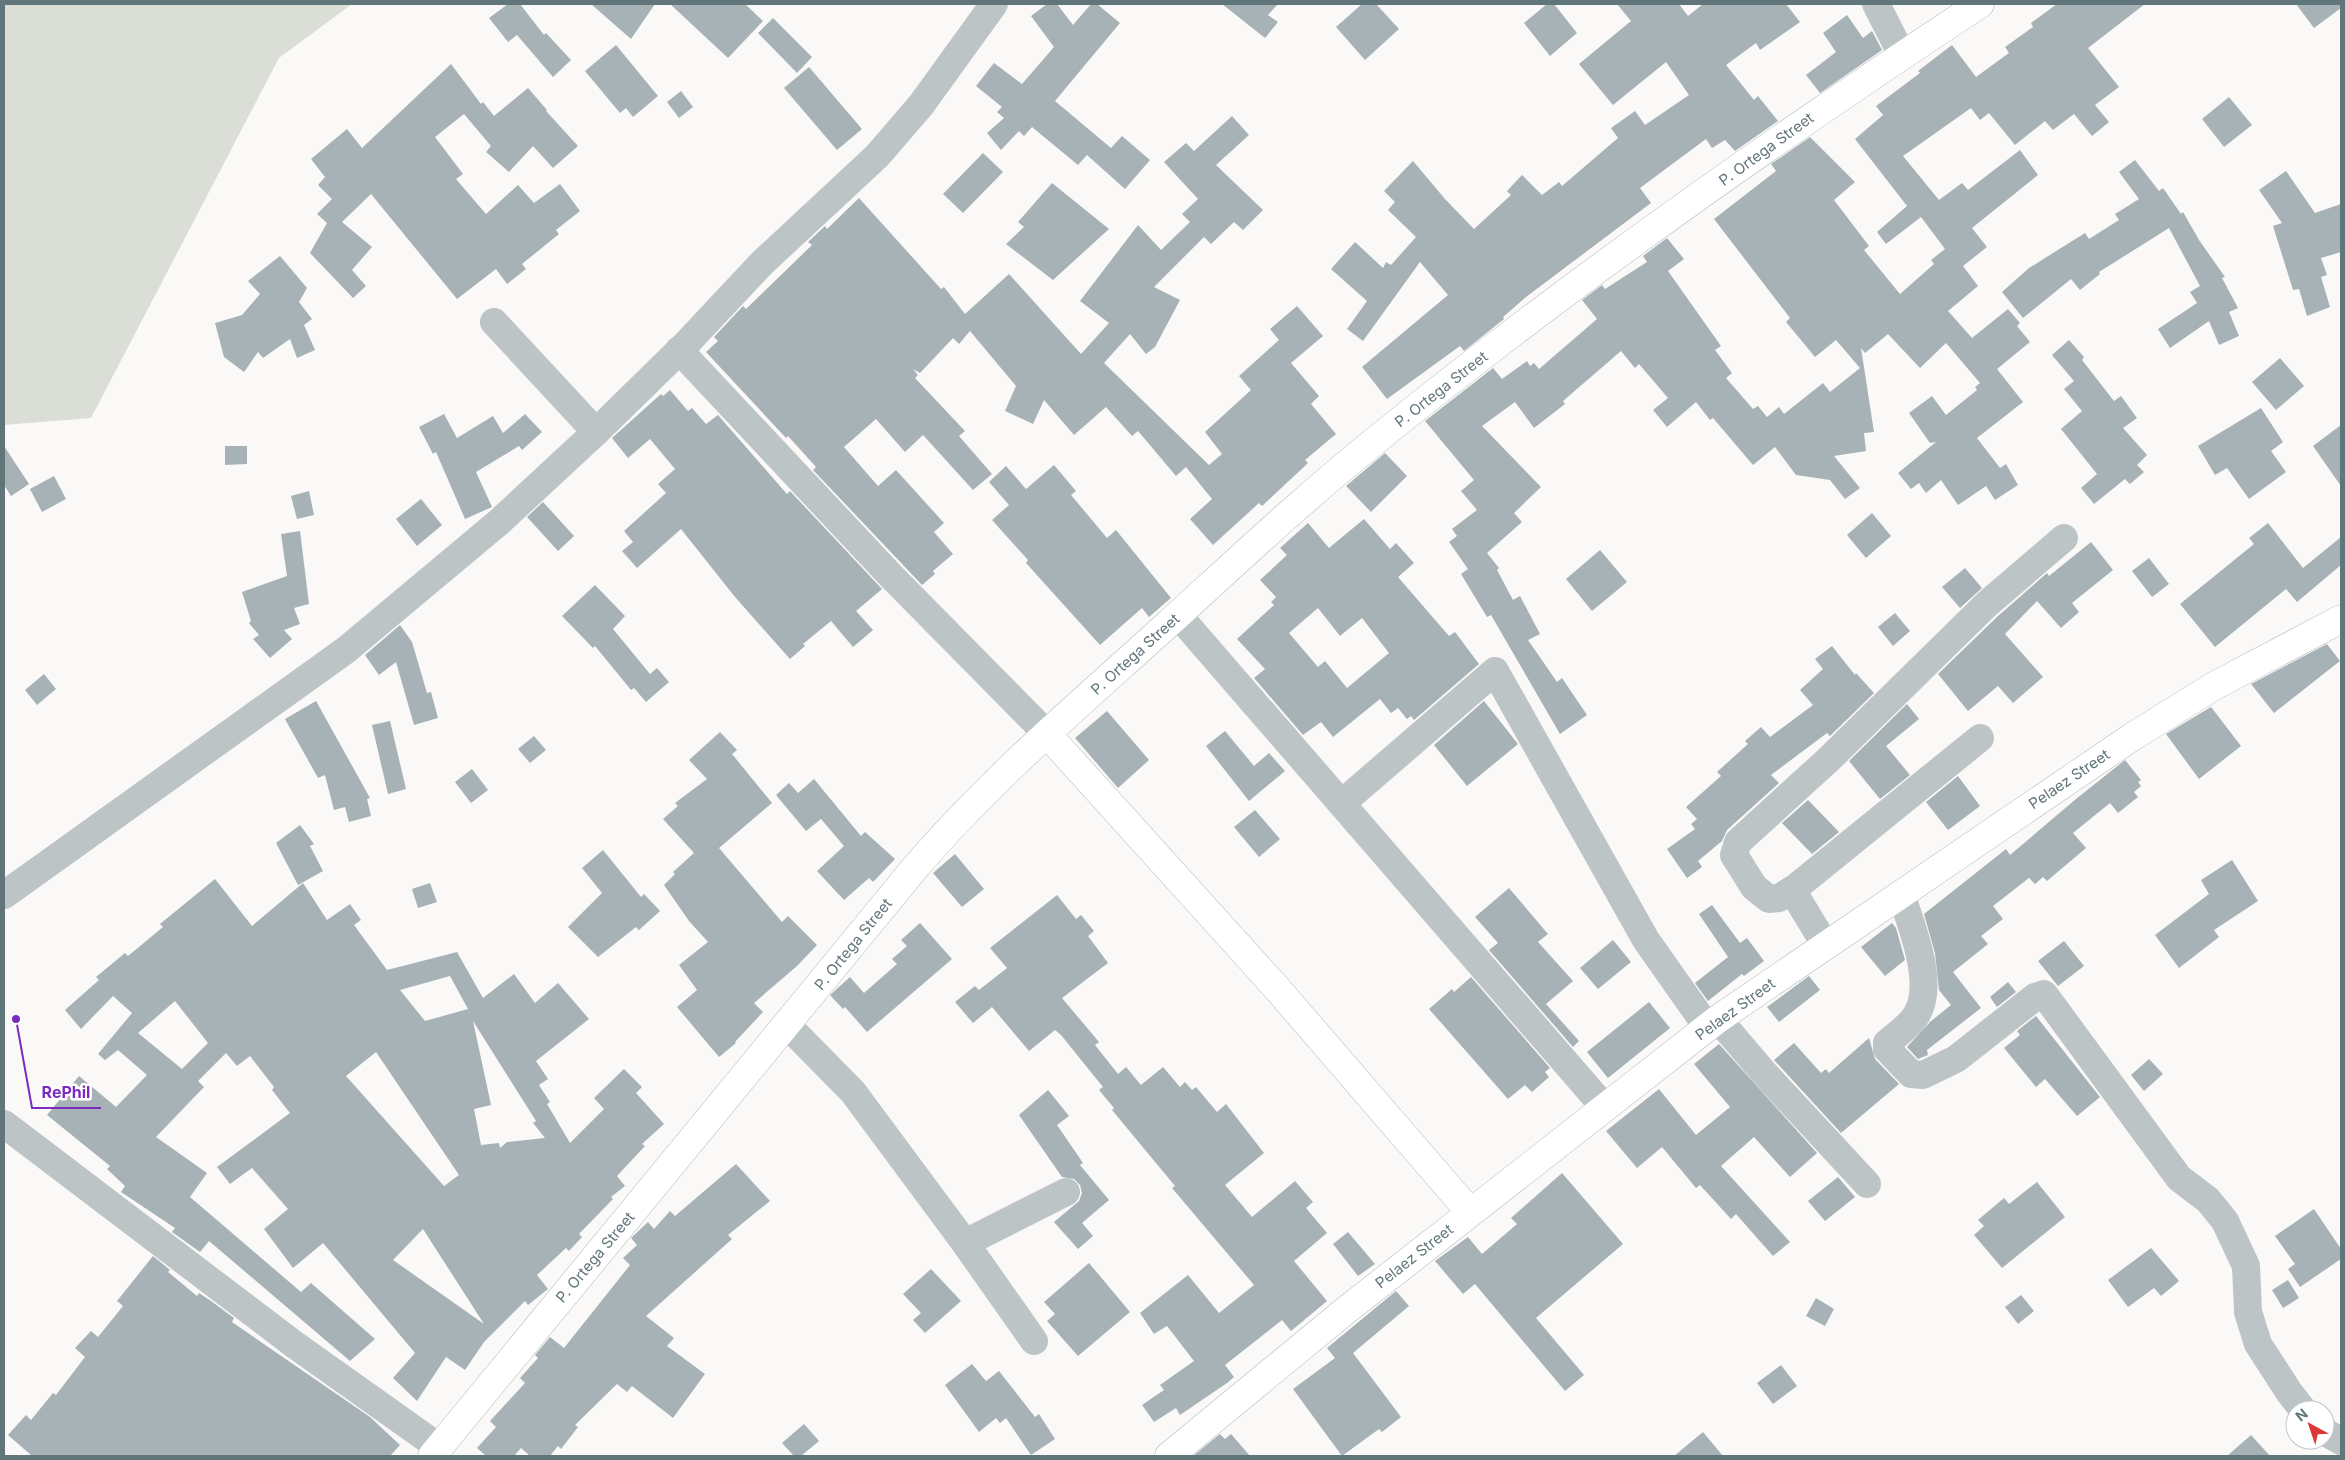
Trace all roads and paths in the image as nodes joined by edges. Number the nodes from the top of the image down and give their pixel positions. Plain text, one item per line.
1 (994, 4) edge
2 (1876, 4) edge
3 (1980, 4) edge
4 (1902, 55) junction
5 (494, 322) dead end
6 (679, 350) junction
7 (596, 432) junction
8 (2064, 538) dead end
9 (1178, 615) junction
10 (2341, 618) edge
11 (1047, 734) junction
12 (1980, 738) dead end
13 (1342, 803) junction
14 (1792, 890) junction
15 (1901, 894) junction
16 (4, 895) edge
17 (1826, 946) junction
18 (1713, 1024) junction
19 (788, 1025) junction
20 (1605, 1108) junction
21 (4, 1124) edge
22 (1867, 1184) dead end
23 (1066, 1192) dead end
24 (1470, 1212) junction
25 (965, 1243) junction
26 (1034, 1342) dead end
27 (2295, 1400) edge
28 (441, 1453) edge
29 (1169, 1456) edge

1 - 6 street
2 - 4 street
3 - 4 street, P. Ortega Street
4 - 9 street, P. Ortega Street
5 - 7 street
6 - 7 street
6 - 11 street
7 - 16 street
8 - 14 street
9 - 11 street, P. Ortega Street
9 - 13 street
10 - 15 street, Pelaez Street
11 - 19 street, P. Ortega Street
11 - 24 street
12 - 14 street
13 - 18 street
13 - 20 street
14 - 17 street
15 - 17 street, Pelaez Street
15 - 27 street
17 - 18 street, Pelaez Street
18 - 20 street, Pelaez Street
18 - 22 street
19 - 25 street
19 - 28 street, P. Ortega Street
20 - 24 street, Pelaez Street
21 - 28 street
23 - 25 street
24 - 29 street, Pelaez Street
25 - 26 street

